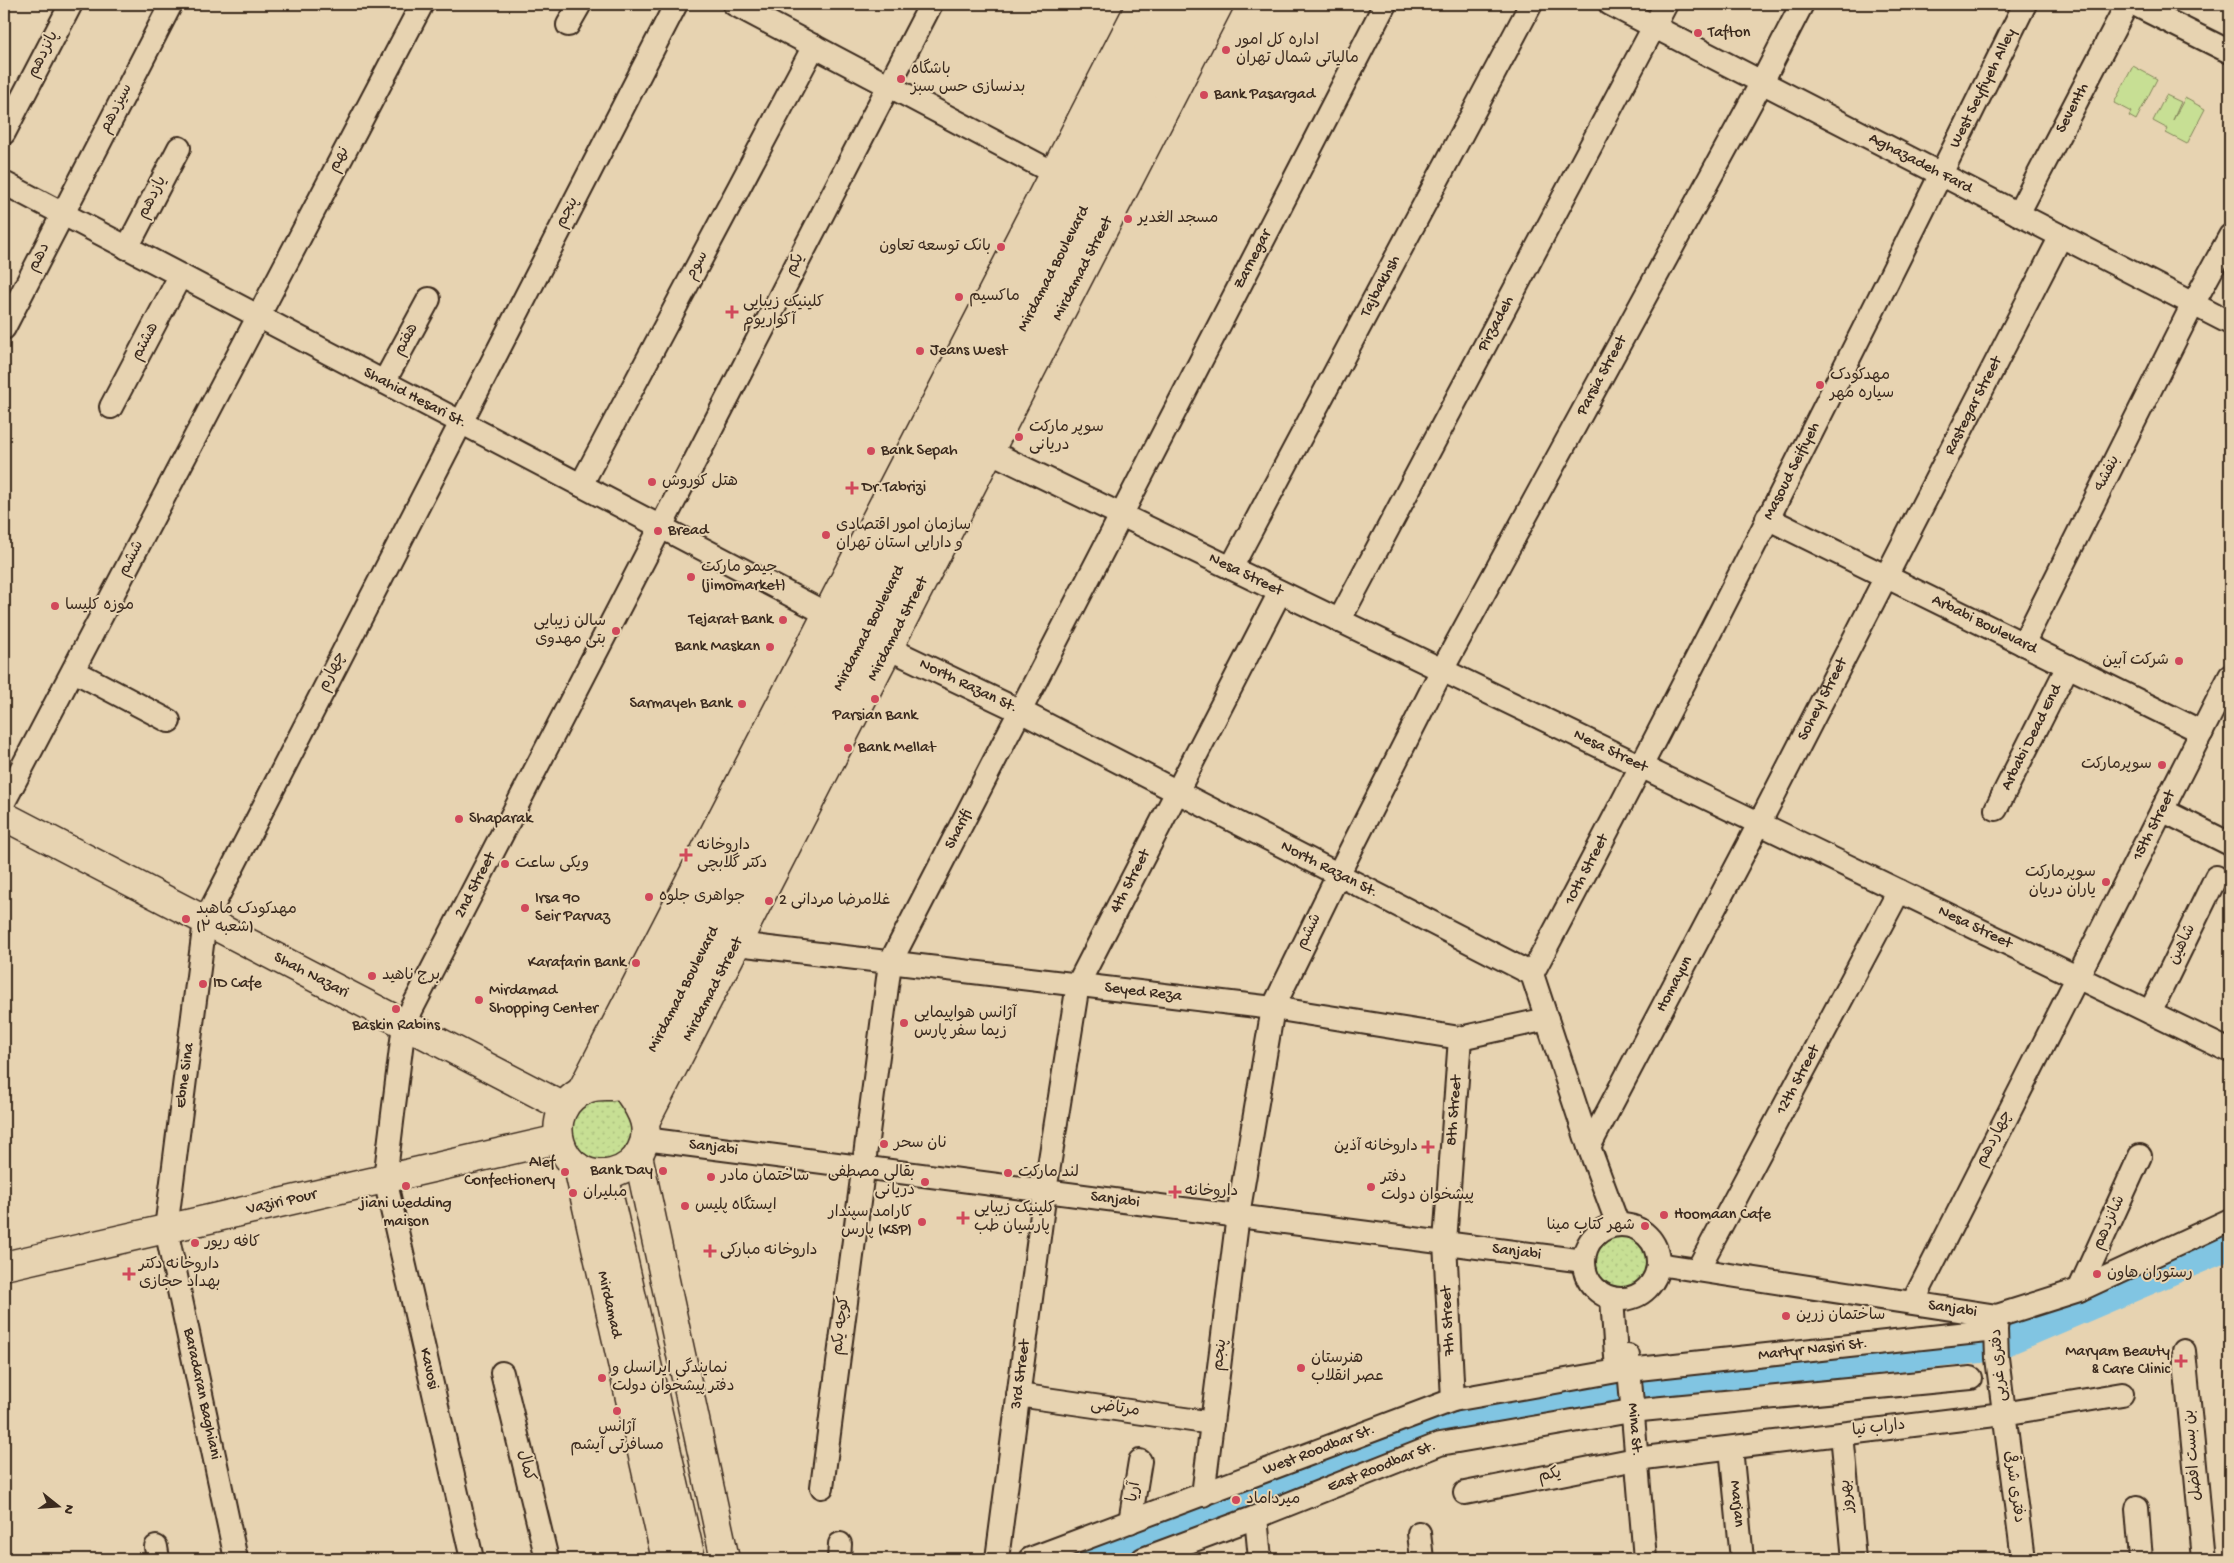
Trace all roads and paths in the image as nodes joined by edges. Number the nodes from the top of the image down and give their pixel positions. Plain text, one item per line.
1 (71, 4) edge
2 (171, 4) edge
3 (422, 4) edge
4 (580, 4) edge
5 (676, 4) edge
6 (734, 4) edge
7 (931, 4) edge
8 (1141, 4) edge
9 (1170, 4) edge
10 (1190, 4) edge
11 (1219, 4) edge
12 (1385, 4) edge
13 (1531, 4) edge
14 (1610, 4) edge
15 (1666, 4) edge
16 (1802, 4) edge
17 (2025, 4) edge
18 (2127, 4) edge
19 (2134, 4) edge
20 (568, 25) dead end
21 (1654, 26) junction
22 (814, 46) junction
23 (2230, 52) edge
24 (1762, 82) junction
25 (888, 85) junction
26 (4, 133) edge
27 (179, 148) dead end
28 (1054, 173) junction
29 (1941, 174) junction
30 (4, 183) edge
31 (62, 214) junction
32 (2018, 214) junction
33 (2061, 236) junction
34 (2230, 236) edge
35 (127, 248) junction
36 (180, 276) junction
37 (429, 298) dead end
38 (2193, 304) junction
39 (258, 316) junction
40 (2230, 323) edge
41 (4, 328) edge
42 (384, 382) junction
43 (111, 408) dead end
44 (461, 422) junction
45 (989, 451) junction
46 (581, 486) junction
47 (1121, 515) junction
48 (1767, 518) junction
49 (660, 527) junction
50 (1231, 568) junction
51 (1886, 577) junction
52 (1280, 592) junction
53 (827, 614) junction
54 (1340, 620) junction
55 (2022, 644) junction
56 (888, 648) junction
57 (2068, 666) junction
58 (1442, 670) junction
59 (74, 671) junction
60 (2230, 676) edge
61 (1020, 711) junction
62 (169, 721) dead end
63 (2202, 732) junction
64 (1642, 766) junction
65 (1176, 793) junction
66 (4, 802) edge
67 (1996, 809) dead end
68 (2162, 810) junction
69 (4, 816) edge
70 (1760, 822) junction
71 (2230, 844) edge
72 (1338, 875) junction
73 (2216, 878) dead end
74 (1899, 891) junction
75 (206, 921) junction
76 (736, 944) junction
77 (890, 963) junction
78 (1532, 974) junction
79 (2077, 977) junction
80 (1078, 984) junction
81 (1273, 1008) junction
82 (2150, 1012) junction
83 (1547, 1019) junction
84 (404, 1024) junction
85 (1460, 1038) junction
86 (2230, 1051) edge
87 (621, 1090) junction
88 (573, 1099) junction
89 (559, 1139) junction
90 (643, 1139) junction
91 (1589, 1147) junction
92 (2140, 1156) dead end
93 (862, 1165) junction
94 (578, 1167) junction
95 (604, 1174) junction
96 (385, 1179) junction
97 (1046, 1190) junction
98 (1238, 1215) junction
99 (2230, 1220) edge
100 (1618, 1225) junction
101 (166, 1229) junction
102 (1445, 1242) junction
103 (1584, 1261) junction
104 (1658, 1264) junction
105 (4, 1266) edge
106 (662, 1266) junction
107 (1698, 1269) junction
108 (628, 1278) junction
109 (2080, 1290) junction
110 (1617, 1299) junction
111 (1913, 1302) junction
112 (1996, 1323) junction
113 (2184, 1351) dead end
114 (1623, 1370) junction
115 (502, 1373) dead end
116 (1971, 1378) dead end
117 (2122, 1394) dead end
118 (1018, 1395) junction
119 (1453, 1400) junction
120 (1631, 1411) junction
121 (2004, 1414) junction
122 (1212, 1423) junction
123 (1842, 1434) junction
124 (1731, 1448) junction
125 (1636, 1459) junction
126 (1140, 1461) dead end
127 (672, 1478) junction
128 (822, 1487) dead end
129 (1465, 1494) dead end
130 (1203, 1495) junction
131 (2137, 1508) dead end
132 (1256, 1517) junction
133 (1130, 1522) junction
134 (1419, 1533) dead end
135 (236, 1559) edge
136 (472, 1559) edge
137 (547, 1559) edge
138 (668, 1559) edge
139 (691, 1559) edge
140 (725, 1559) edge
141 (997, 1559) edge
142 (1030, 1559) edge
143 (1143, 1559) edge
144 (1260, 1559) edge
145 (1422, 1559) edge
146 (1645, 1559) edge
147 (1742, 1559) edge
148 (1854, 1559) edge
149 (2023, 1559) edge
150 (2141, 1559) edge
151 (2204, 1559) edge

1 - 26 street, پانزدهم
2 - 31 street, سیزدهم
3 - 39 street, نهم
4 - 20 street
5 - 44 street, پنجم
6 - 22 street
7 - 25 street, یکم
8 - 28 main road
9 - 87 main road, Mirdamad Boulevard
10 - 87 main road, Mirdamad Boulevard
11 - 45 main road, Mirdamad Street
12 - 47 street, Zarnegar
13 - 50 street, Tajbakhsh
14 - 21 street, Aghazadeh Fard
15 - 21 street, Pirzadeh
16 - 24 street, Parsia Street
17 - 29 street, West Seyfiyeh Alley
18 - 32 street, Seventh
19 - 23 street
21 - 24 street, Aghazadeh Fard
21 - 54 street, Pirzadeh
22 - 25 street
22 - 46 street, سوم
24 - 29 street, Aghazadeh Fard
24 - 58 street, Parsia Street
25 - 28 street
25 - 49 street, یکم
27 - 35 street, یازدهم
28 - 53 main road
29 - 32 street, Aghazadeh Fard
29 - 48 street, Masoud Seifiyeh
30 - 31 street, Shahid Hesari St.
31 - 35 street, Shahid Hesari St.
31 - 41 street, دهم
32 - 33 street, Aghazadeh Fard
33 - 38 street, Aghazadeh Fard
33 - 51 street, Rastegar Street
34 - 38 street, بنفشه
35 - 36 street, Shahid Hesari St.
36 - 39 street, Shahid Hesari St.
36 - 43 street, هشتم
37 - 42 street, هفتم
38 - 40 street, Aghazadeh Fard
38 - 55 street, بنفشه
39 - 42 street, Shahid Hesari St.
39 - 59 street, ششم
42 - 44 street, Shahid Hesari St.
44 - 46 street, Shahid Hesari St.
44 - 75 street, چهارم
45 - 47 street, Nesa Street
45 - 56 main road, Mirdamad Street
46 - 49 street, Shahid Hesari St.
47 - 50 street, Nesa Street
47 - 61 street, Sharifi
48 - 51 street, Arbabi Boulevard
48 - 64 street, Masoud Seifiyeh
49 - 53 street, Shahid Hesari St.
49 - 84 street, 2nd Street
50 - 52 street, Nesa Street
51 - 55 street, Arbabi Boulevard
51 - 70 street, Soheyl Street
52 - 54 street, Nesa Street
52 - 65 street, 4th Street
53 - 88 main road
54 - 58 street, Nesa Street
55 - 57 street, Arbabi Boulevard
56 - 61 street, North Razan St.
56 - 76 main road, Mirdamad Street
57 - 63 street, Arbabi Boulevard
57 - 67 street, Arbabi Dead End
58 - 64 street, Nesa Street
58 - 72 street, ششم
59 - 62 street
59 - 66 street, ششم
60 - 63 street, 15th Street
61 - 65 street, North Razan St.
61 - 77 street, Sharifi
63 - 68 street, 15th Street
64 - 70 street, Nesa Street
64 - 78 street, 10th Street
65 - 72 street, North Razan St.
65 - 80 street, 4th Street
68 - 71 street
68 - 79 street, 15th Street
69 - 75 main road, Shah Nazari
70 - 74 street, Nesa Street
70 - 91 street, Homayun
72 - 78 street, North Razan St.
72 - 81 street, ششم
73 - 82 street, شاهین
74 - 79 street, Nesa Street
74 - 107 street, 12th Street
75 - 84 main road, Shah Nazari
75 - 101 street, Ebne Sina
76 - 77 street, Seyed Reza
76 - 90 main road, Mirdamad Street
77 - 80 street, Seyed Reza
77 - 93 street, Sharifi
78 - 83 street
79 - 82 street, Nesa Street
79 - 111 street, چهاردهم
80 - 81 street, Seyed Reza
80 - 97 street, 4th Street
81 - 85 street, Seyed Reza
81 - 98 street, ششم
82 - 86 street, Nesa Street
83 - 85 street, Seyed Reza
83 - 91 street
84 - 88 main road, Shah Nazari
84 - 96 street, 2nd Street
85 - 102 street, 8th Street
87 - 88 main road
87 - 90 main road
88 - 89 main road
89 - 94 main road
89 - 96 main road, Vaziri Pour
90 - 93 street, Sanjabi
90 - 95 main road
90 - 106 main road
91 - 100 street
92 - 109 street, شانزدهم
93 - 97 street, Sanjabi
93 - 128 street, کوچه یکم
94 - 95 main road
94 - 138 main road, Mirdamad
95 - 108 main road
96 - 101 main road, Vaziri Pour
96 - 136 street, Kavosi
97 - 98 street, Sanjabi
97 - 118 street, 3rd Street
98 - 102 street, Sanjabi
98 - 122 street, پنجم
99 - 109 street, Sanjabi
100 - 103 street
100 - 104 street
101 - 105 main road, Vaziri Pour
101 - 135 street, Baradaran Baghiani
102 - 103 street, Sanjabi
102 - 119 street, 7th Street
103 - 110 street
104 - 107 street, Sanjabi
104 - 110 street
106 - 108 main road
106 - 140 main road
107 - 111 street, Sanjabi
108 - 127 main road
109 - 112 street, Sanjabi
110 - 114 street, Mina St.
111 - 112 street, Sanjabi
112 - 114 street, Martyr Nasiri St.
112 - 121 street, دفتری غربی
113 - 151 street, بن بست افضل
114 - 119 street, West Roodbar St.
114 - 120 street, Mina St.
115 - 137 street, کمال
116 - 120 street
117 - 121 street, داراب نیا
118 - 122 street, مرتاضی
118 - 141 street, 3rd Street
119 - 130 street, West Roodbar St.
120 - 125 street, Mina St.
120 - 132 street, East Roodbar St.
121 - 123 street, داراب نیا
121 - 149 street, دفتری شرقی
122 - 130 street, پنجم
123 - 124 street, داراب نیا
123 - 148 street, بهروز
124 - 125 street, داراب نیا
124 - 147 street, Marjan
125 - 129 street, یکم
125 - 146 street, Mina St.
126 - 133 street, آریا
127 - 138 main road
127 - 139 main road
130 - 133 street, West Roodbar St.
131 - 150 street
132 - 143 street, East Roodbar St.
132 - 144 street
133 - 142 street, West Roodbar St.
134 - 145 street

